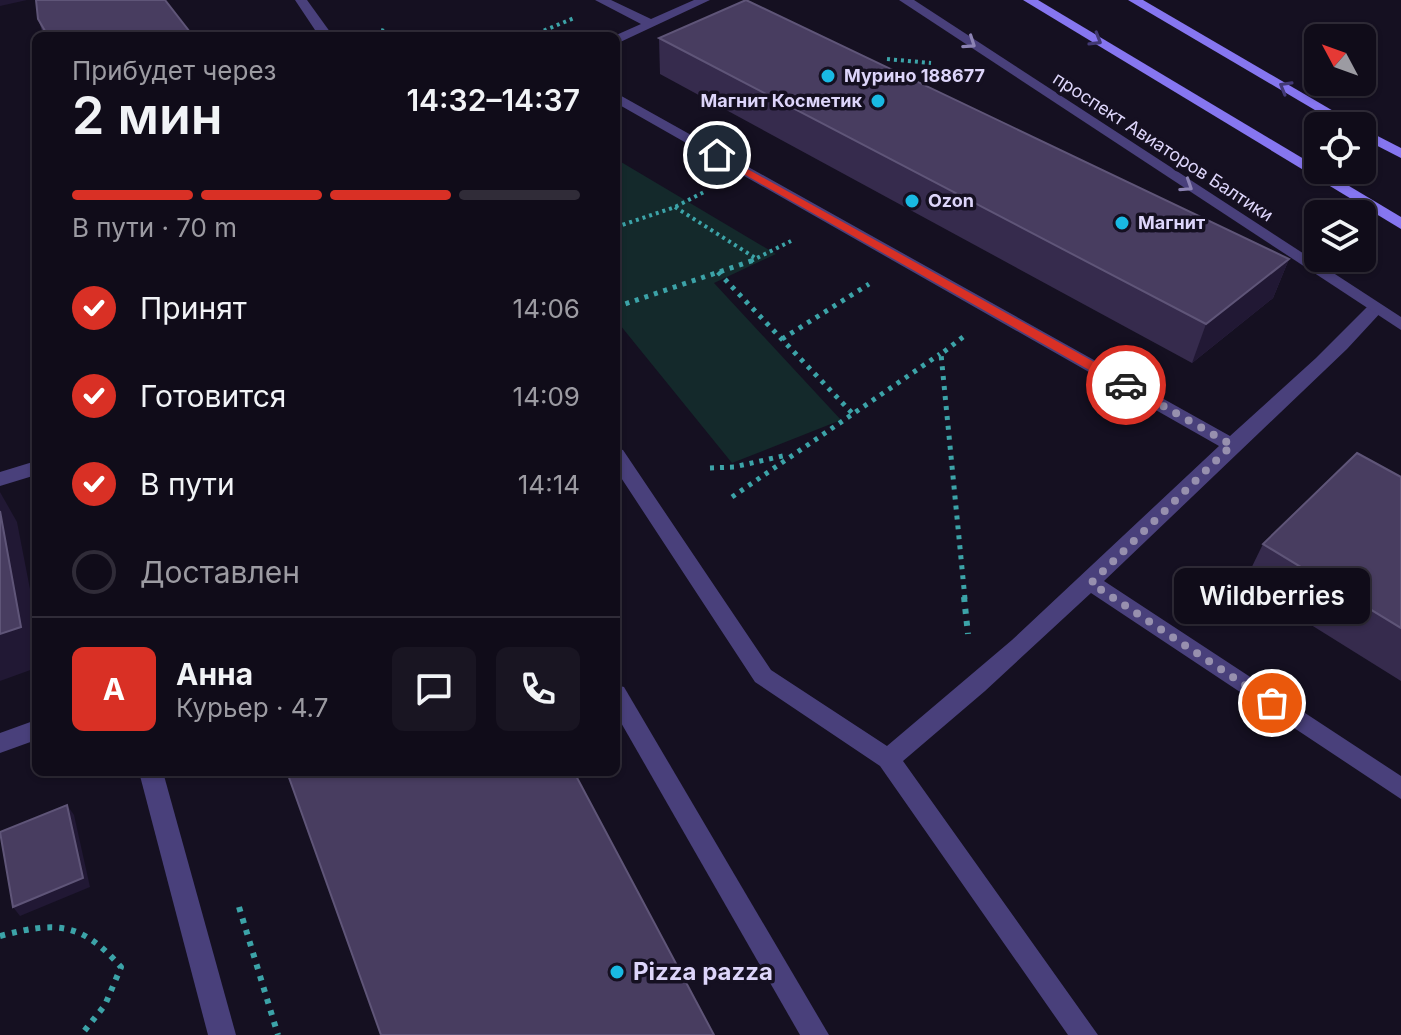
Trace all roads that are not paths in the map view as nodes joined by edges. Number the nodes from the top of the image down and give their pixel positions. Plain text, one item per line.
1 (301, 0) edge
2 (601, 0) edge
3 (704, 0) edge
4 (905, 0) edge
5 (1029, 0) edge
6 (1134, 0) edge
7 (649, 23) junction
8 (323, 32) edge
9 (620, 38) edge
10 (620, 99) edge
11 (1328, 112) edge
12 (1376, 140) edge
13 (1401, 154) edge
14 (1401, 224) edge
15 (1375, 309) junction
16 (1401, 325) edge
17 (1232, 445) junction
18 (620, 461) edge
19 (32, 469) edge
20 (0, 479) edge
21 (1091, 583) junction
22 (620, 701) edge
23 (32, 731) edge
24 (0, 743) edge
25 (888, 759) junction
26 (152, 776) edge
27 (1401, 789) edge
28 (222, 1035) edge
29 (815, 1035) edge
30 (1084, 1035) edge

1 - 8 street
2 - 7 street
3 - 7 street
4 -> 15 street, проспект Авиаторов Балтики
5 -> 14 street
11 -> 6 street
7 - 9 street
10 - 17 street
12 - 13 street
15 - 16 street, проспект Авиаторов Балтики
15 - 17 street
17 - 21 street
18 - 25 street
19 - 20 street
21 - 25 street
21 - 27 street
22 - 29 street
23 - 24 street
25 - 30 street
26 - 28 street

